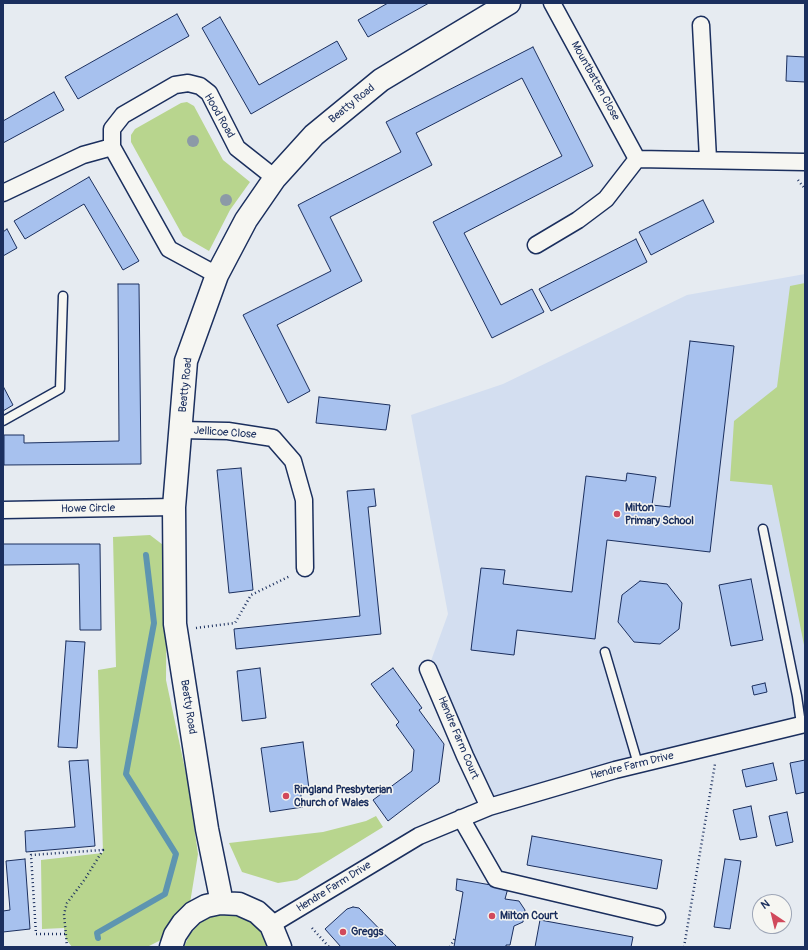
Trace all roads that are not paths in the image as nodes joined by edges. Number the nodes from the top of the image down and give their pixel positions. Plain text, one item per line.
1 (509, 3) edge
2 (552, 3) edge
3 (701, 26) dead end
4 (112, 147) junction
5 (638, 159) junction
6 (708, 159) junction
7 (805, 162) edge
8 (275, 178) junction
9 (3, 193) edge
10 (536, 245) dead end
11 (217, 275) junction
12 (63, 296) dead end
13 (3, 421) edge
14 (181, 430) junction
15 (174, 507) junction
16 (3, 510) edge
17 (763, 529) dead end
18 (305, 568) road end
19 (605, 652) dead end
20 (428, 669) dead end
21 (803, 724) edge
22 (638, 764) junction
23 (489, 807) junction
24 (461, 818) junction
25 (220, 903) junction
26 (657, 917) dead end
27 (271, 925) junction
28 (171, 947) edge
29 (280, 947) edge

1 - 8 street, Beatty Road
2 - 5 street, Mountbatten Close
3 - 6 street
4 - 8 street, Hood Road
4 - 9 street
4 - 11 street
5 - 6 street
5 - 10 street
6 - 7 street
8 - 11 street, Beatty Road
11 - 14 street, Beatty Road
12 - 13 lane
14 - 15 street, Beatty Road
14 - 18 street, Jellicoe Close
15 - 16 street, Howe Circle
15 - 25 street, Beatty Road
17 - 21 lane
19 - 22 lane
20 - 23 street, Hendre Farm Court
21 - 22 street, Hendre Farm Drive
22 - 23 street, Hendre Farm Drive
23 - 24 street, Hendre Farm Drive
24 - 26 street
24 - 27 street, Hendre Farm Drive
25 - 27 street
25 - 28 street
27 - 29 street

